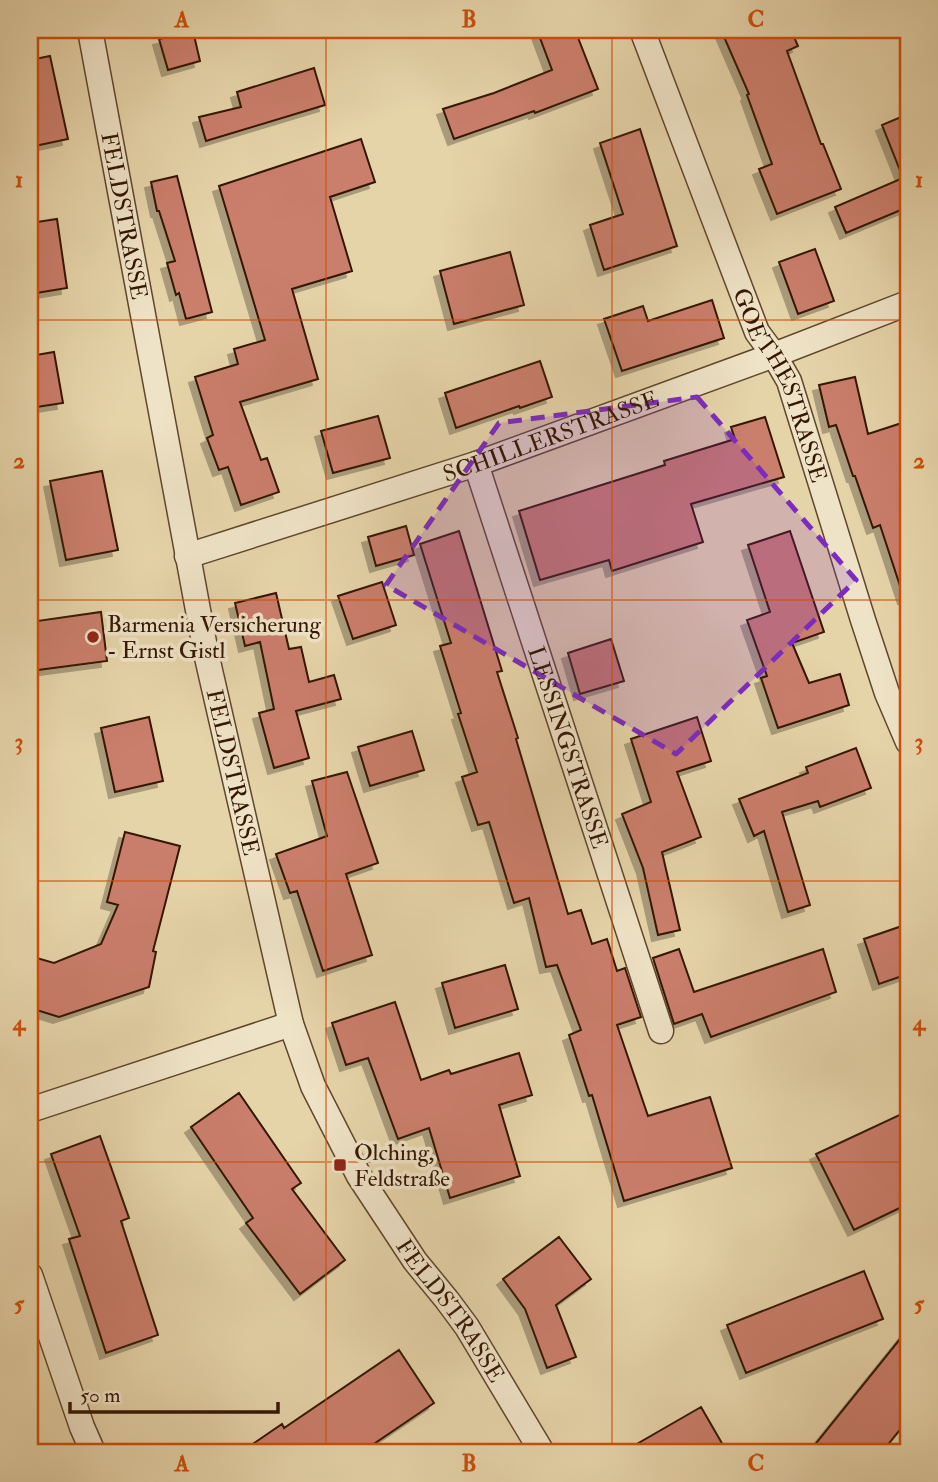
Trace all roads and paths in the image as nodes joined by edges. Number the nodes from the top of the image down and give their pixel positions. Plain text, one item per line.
1 (90, 30) edge
2 (642, 30) edge
3 (908, 303) edge
4 (774, 355) junction
5 (476, 464) junction
6 (187, 556) junction
7 (908, 741) edge
8 (291, 1024) junction
9 (661, 1031) dead end
10 (30, 1110) edge
11 (30, 1275) edge
12 (93, 1452) edge
13 (542, 1452) edge

1 - 6 street, FELDSTRASSE
2 - 4 street, GOETHESTRASSE
3 - 4 street, SCHILLERSTRASSE
4 - 5 street, SCHILLERSTRASSE
4 - 7 street, GOETHESTRASSE
5 - 6 street, SCHILLERSTRASSE
5 - 9 street, LESSINGSTRASSE
6 - 8 street, FELDSTRASSE
8 - 10 street
8 - 13 street, FELDSTRASSE
11 - 12 street

